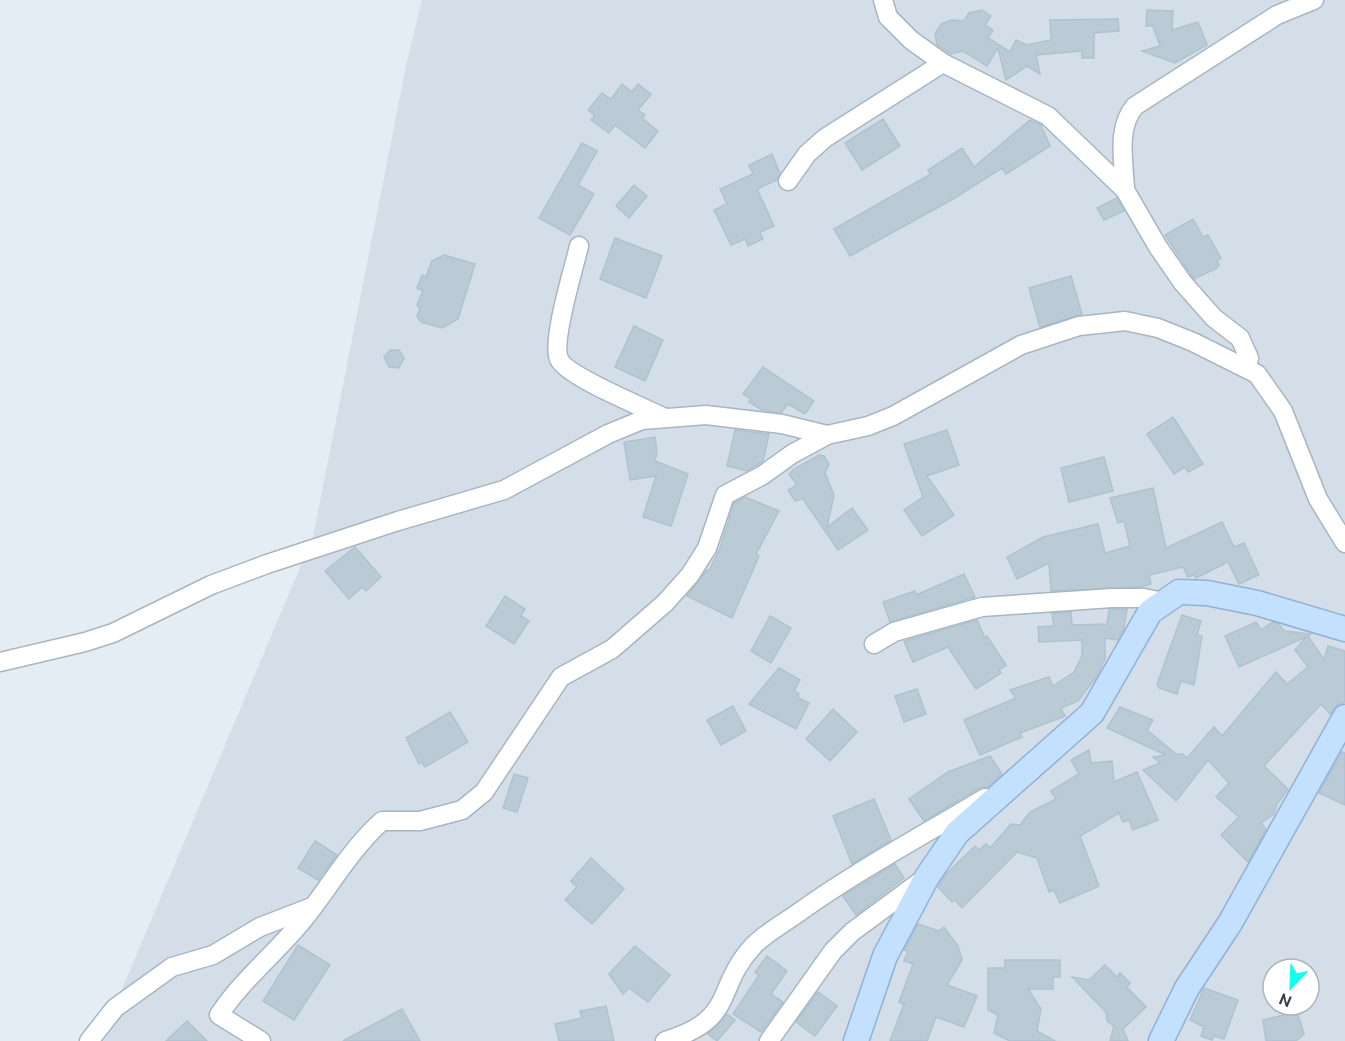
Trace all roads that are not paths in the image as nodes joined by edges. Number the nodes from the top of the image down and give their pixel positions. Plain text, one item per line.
1 (883, 0) edge
2 (1314, 0) edge
3 (943, 63) junction
4 (788, 181) dead end
5 (1125, 190) junction
6 (579, 246) dead end
7 (1247, 368) junction
8 (663, 417) junction
9 (827, 435) junction
10 (1345, 543) edge
11 (1163, 602) junction
12 (1345, 629) edge
13 (873, 644) dead end
14 (0, 662) edge
15 (1345, 717) edge
16 (1010, 784) junction
17 (927, 877) junction
18 (313, 906) junction
19 (89, 1041) edge
20 (261, 1041) edge
21 (665, 1041) edge
22 (769, 1041) edge
23 (855, 1041) edge
24 (1161, 1041) edge

1 - 3 street
2 - 5 street
3 - 4 street
3 - 5 street
5 - 7 street
6 - 8 street
7 - 9 street
7 - 10 street
8 - 9 street
8 - 14 street
9 - 18 street
11 - 12 main road
11 - 13 street
11 - 16 main road
15 - 24 main road
16 - 17 main road
16 - 21 street
17 - 22 street
17 - 23 main road
18 - 19 street
18 - 20 street

